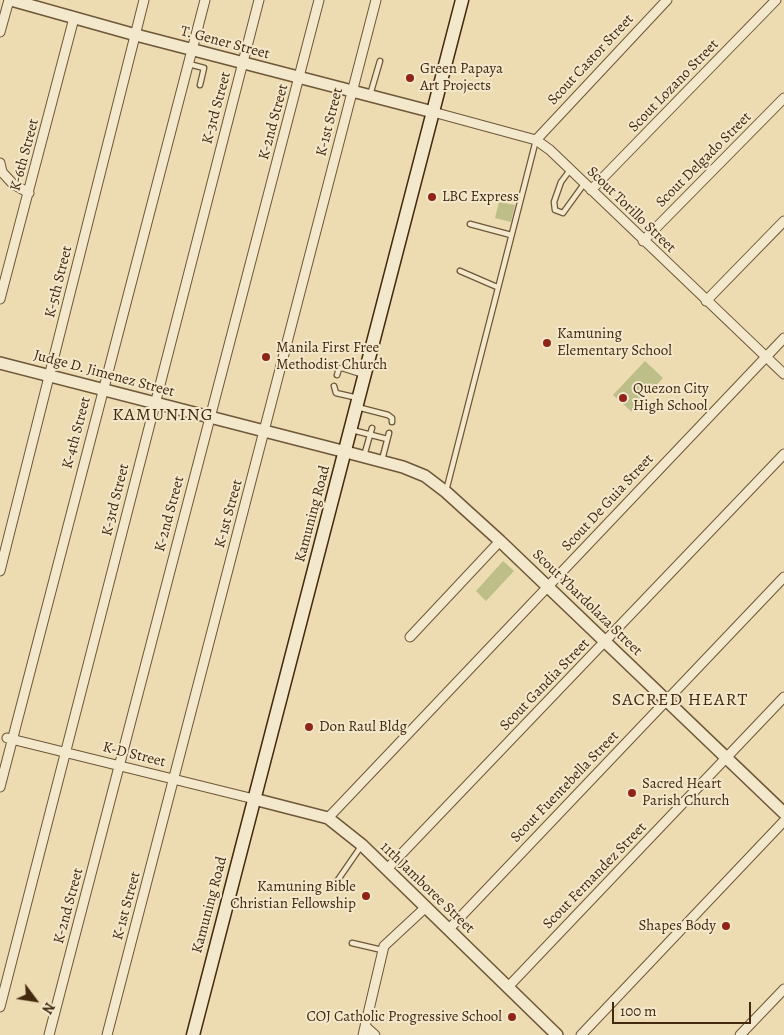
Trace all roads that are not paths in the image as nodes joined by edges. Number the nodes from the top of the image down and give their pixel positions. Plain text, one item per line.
1 (10, 0) edge
2 (144, 0) edge
3 (205, 0) edge
4 (259, 0) edge
5 (319, 0) edge
6 (376, 0) edge
7 (462, 0) edge
8 (667, 0) edge
9 (776, 0) edge
10 (74, 18) junction
11 (0, 32) edge
12 (136, 35) junction
13 (192, 50) junction
14 (380, 61) dead end
15 (243, 63) junction
16 (189, 64) junction
17 (300, 78) junction
18 (200, 85) dead end
19 (352, 91) junction
20 (370, 95) junction
21 (784, 98) edge
22 (433, 112) junction
23 (536, 140) junction
24 (0, 163) edge
25 (571, 170) junction
26 (588, 187) junction
27 (29, 194) junction
28 (784, 221) edge
29 (470, 224) dead end
30 (511, 235) junction
31 (643, 242) junction
32 (460, 271) dead end
33 (497, 287) junction
34 (0, 299) edge
35 (706, 301) junction
36 (784, 338) edge
37 (766, 357) junction
38 (0, 363) edge
39 (784, 374) edge
40 (50, 375) junction
41 (337, 375) dead end
42 (365, 375) junction
43 (334, 386) dead end
44 (103, 389) junction
45 (154, 403) junction
46 (358, 403) junction
47 (210, 417) junction
48 (392, 422) dead end
49 (372, 428) dead end
50 (351, 429) junction
51 (265, 431) junction
52 (389, 433) dead end
53 (370, 434) junction
54 (387, 439) junction
55 (346, 452) junction
56 (784, 454) edge
57 (364, 457) junction
58 (381, 461) junction
59 (446, 492) junction
60 (500, 541) junction
61 (0, 571) edge
62 (784, 577) edge
63 (548, 587) junction
64 (410, 638) dead end
65 (605, 642) junction
66 (784, 697) edge
67 (666, 700) junction
68 (10, 739) junction
69 (66, 752) junction
70 (726, 758) junction
71 (119, 766) junction
72 (174, 779) junction
73 (0, 787) edge
74 (254, 799) junction
75 (784, 813) edge
76 (328, 818) junction
77 (784, 821) edge
78 (362, 845) junction
79 (387, 870) junction
80 (333, 887) dead end
81 (426, 907) junction
82 (449, 929) junction
83 (352, 943) dead end
84 (382, 950) junction
85 (508, 987) junction
86 (784, 989) edge
87 (0, 1007) edge
88 (364, 1030) edge
89 (49, 1035) edge
90 (107, 1035) edge
91 (193, 1035) edge
92 (375, 1035) edge
93 (557, 1035) edge
94 (580, 1035) edge
95 (740, 1035) edge

1 - 10 street, T. Gener Street
1 - 11 street
2 - 12 street, K-5th Street
3 - 13 street, K-4th Street
4 - 15 street, K-3rd Street
5 - 17 street, K-2nd Street
6 - 19 street, K-1st Street
7 - 22 main road, Kamuning Road
8 - 23 street, Scout Castor Street
9 - 26 street, Scout Lozano Street
10 - 12 street, T. Gener Street
10 - 27 street, K-6th Street
12 - 13 street, T. Gener Street
12 - 40 street, K-5th Street
13 - 15 street, T. Gener Street
13 - 16 street, K-4th Street
14 - 20 lane
15 - 17 street, T. Gener Street
15 - 45 street, K-3rd Street
16 - 18 lane
16 - 44 street, K-4th Street
17 - 19 street, T. Gener Street
17 - 47 street, K-2nd Street
19 - 20 street, T. Gener Street
19 - 51 street, K-1st Street
20 - 22 street, T. Gener Street
21 - 31 street, Scout Delgado Street
22 - 23 street, Scout Torillo Street
22 - 42 main road, Kamuning Road
23 - 25 street, Scout Torillo Street
23 - 30 lane
24 - 27 street
25 - 26 street, Scout Torillo Street
25 - 26 lane
26 - 31 street, Scout Torillo Street
27 - 34 street, K-6th Street
28 - 35 street
29 - 30 lane
30 - 33 lane
31 - 35 street, Scout Torillo Street
32 - 33 lane
33 - 59 lane
35 - 37 street, Scout Torillo Street
36 - 37 street, Scout De Guia Street
37 - 39 street, Scout Torillo Street
37 - 63 street, Scout De Guia Street
38 - 40 street, Judge D. Jimenez Street
40 - 44 street, Judge D. Jimenez Street
40 - 61 street, K-5th Street
41 - 42 lane
42 - 46 main road, Kamuning Road
43 - 46 lane
44 - 45 street, Judge D. Jimenez Street
44 - 68 street, K-4th Street
45 - 47 street, Judge D. Jimenez Street
45 - 69 street, K-3rd Street
46 - 48 lane
46 - 50 main road, Kamuning Road
47 - 51 street, Judge D. Jimenez Street
47 - 71 street, K-2nd Street
49 - 53 lane
50 - 53 lane
50 - 55 main road, Kamuning Road
51 - 55 street, Judge D. Jimenez Street
51 - 72 street, K-1st Street
52 - 54 lane
53 - 54 lane
53 - 57 lane
54 - 58 lane
55 - 57 street, Scout Ybardolaza Street
55 - 74 main road, Kamuning Road
56 - 65 street, Scout Gandia Street
57 - 58 street, Scout Ybardolaza Street
58 - 59 street, Scout Ybardolaza Street
59 - 60 street, Scout Ybardolaza Street
60 - 63 street, Scout Ybardolaza Street
60 - 64 street
62 - 67 street, Scout Fuentebella Street
63 - 65 street, Scout Ybardolaza Street
63 - 76 street, Scout De Guia Street
65 - 67 street, Scout Ybardolaza Street
65 - 79 street, Scout Gandia Street
66 - 70 street, Scout Fernandez Street
67 - 70 street, Scout Ybardolaza Street
67 - 82 street, Scout Fuentebella Street
68 - 69 street, K-D Street
68 - 73 street, K-4th Street
69 - 71 street, K-D Street
69 - 87 street, K-3rd Street
70 - 75 street, Scout Ybardolaza Street
70 - 85 street, Scout Fernandez Street
71 - 72 street, K-D Street
71 - 89 street, K-2nd Street
72 - 74 street, K-D Street
72 - 90 street, K-1st Street
74 - 76 street, 11th Jamboree Street
74 - 91 main road, Kamuning Road
76 - 78 street, 11th Jamboree Street
77 - 94 street
78 - 79 street, 11th Jamboree Street
78 - 80 lane
79 - 81 street, 11th Jamboree Street
81 - 82 street, 11th Jamboree Street
81 - 84 street
82 - 85 street, 11th Jamboree Street
83 - 84 lane
84 - 88 street
85 - 93 street, 11th Jamboree Street
86 - 95 street
88 - 92 street

